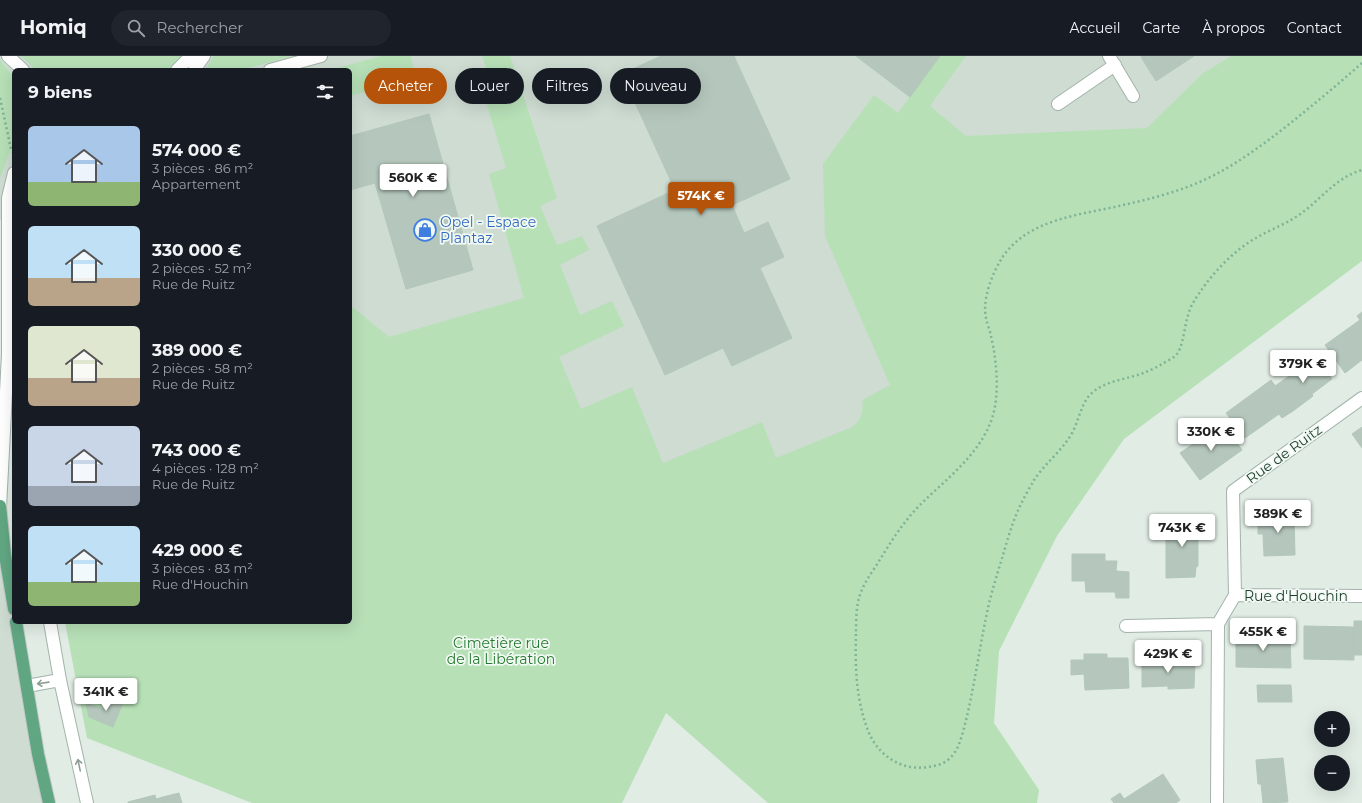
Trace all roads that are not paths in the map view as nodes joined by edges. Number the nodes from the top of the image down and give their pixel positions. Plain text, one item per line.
1 (8, 56) edge
2 (191, 56) edge
3 (204, 56) edge
4 (321, 56) edge
5 (1112, 61) edge
6 (21, 68) edge
7 (180, 68) edge
8 (195, 68) edge
9 (277, 68) edge
10 (1133, 96) dead end
11 (1058, 104) dead end
12 (12, 181) edge
13 (1362, 398) edge
14 (0, 507) edge
15 (0, 537) edge
16 (5, 555) junction
17 (1235, 595) junction
18 (1362, 596) edge
19 (12, 597) edge
20 (16, 624) edge
21 (50, 624) edge
22 (1218, 624) junction
23 (1126, 626) dead end
24 (60, 680) junction
25 (27, 686) junction
26 (49, 803) edge
27 (87, 803) edge
28 (1217, 803) edge

1 - 6 street
2 - 7 street
3 - 8 street
4 - 9 street
5 - 10 street
5 - 11 street
12 - 14 street
13 - 17 street, Rue de Ruitz
14 - 16 main road
15 - 16 street
16 - 19 main road
17 - 18 street, Rue d'Houchin
17 - 22 street, Rue d'Houchin
20 - 25 main road
21 - 24 street
22 - 23 street
22 - 28 street
24 -> 25 street
27 -> 24 street
25 - 26 main road

